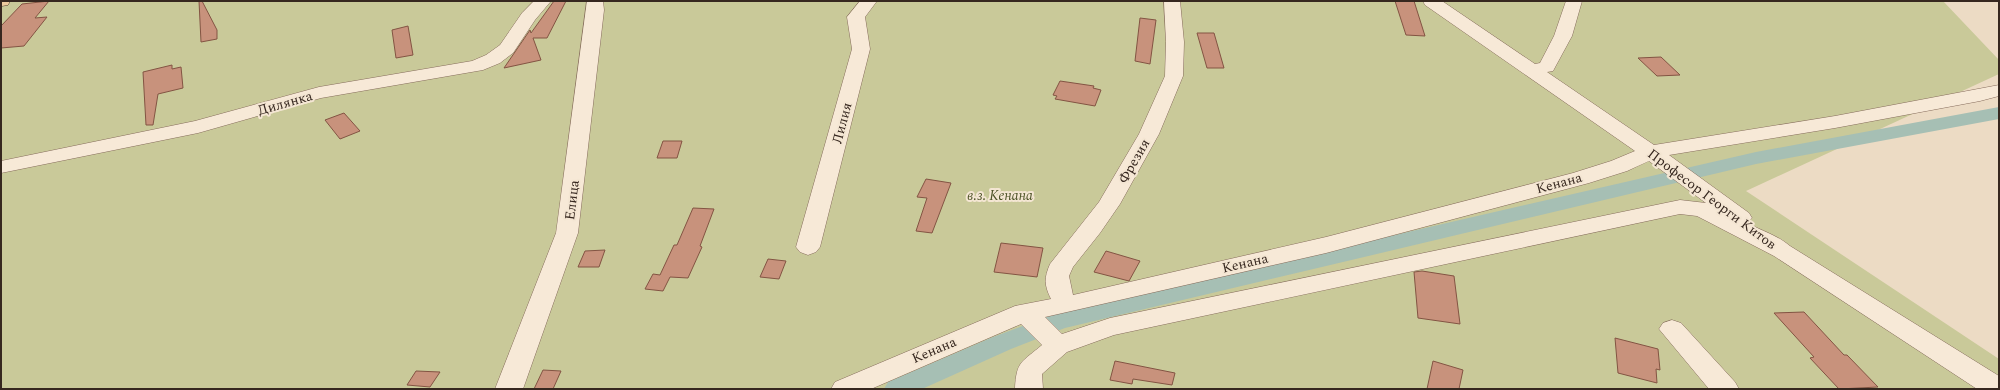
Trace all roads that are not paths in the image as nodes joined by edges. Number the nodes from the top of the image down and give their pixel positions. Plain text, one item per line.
1 (543, 1) edge
2 (595, 1) edge
3 (869, 1) edge
4 (1172, 1) edge
5 (1431, 1) edge
6 (1574, 1) edge
7 (1531, 70) junction
8 (1997, 90) dead end
9 (1652, 153) junction
10 (1, 167) edge
11 (808, 247) dead end
12 (1782, 251) junction
13 (1066, 305) junction
14 (1024, 312) junction
15 (1672, 330) dead end
16 (1058, 345) junction
17 (1029, 380) edge
18 (509, 389) edge
19 (845, 389) edge
20 (1725, 389) edge
21 (1998, 389) edge

1 - 10 street, Дилянка
2 - 18 street, Елица
3 - 11 street, Лилия
4 - 13 street, Фрезия
5 - 7 street, Професор Георги Китов
6 - 7 street
7 - 9 street, Професор Георги Китов
8 - 9 street, Кенана
9 - 12 street, Професор Георги Китов
9 - 13 street, Кенана
12 - 16 street
12 - 21 street, Професор Георги Китов
13 - 14 street, Кенана
14 - 16 street
14 - 19 street, Кенана
15 - 20 street
16 - 17 street

